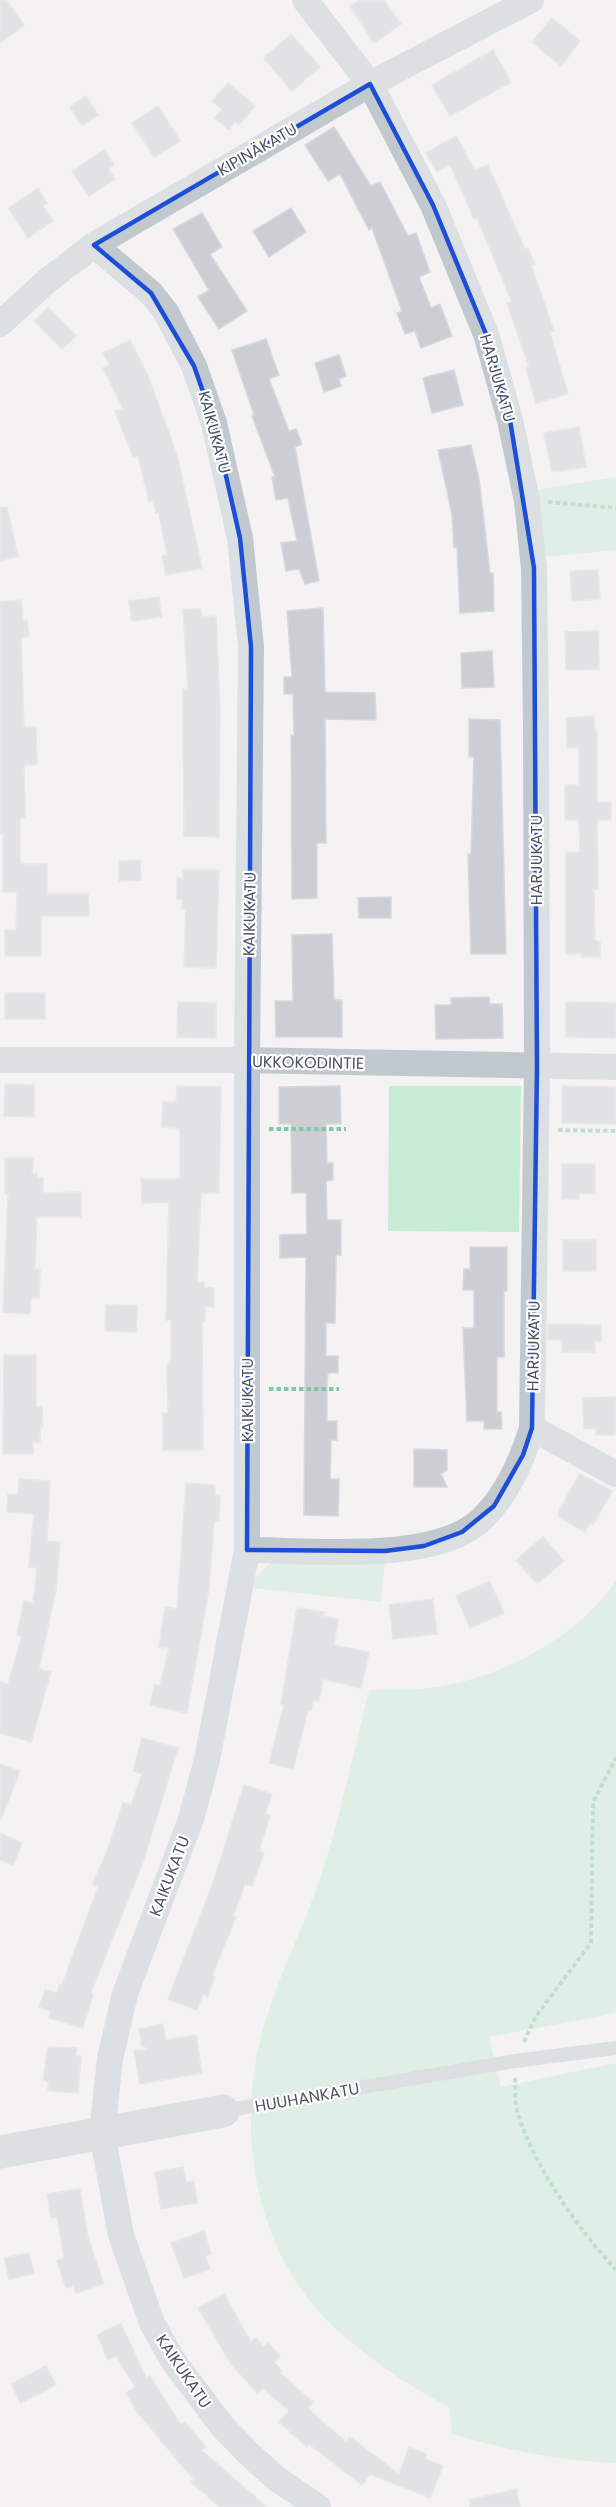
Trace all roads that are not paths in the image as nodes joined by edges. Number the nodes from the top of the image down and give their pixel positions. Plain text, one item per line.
1 (305, 0) edge
2 (531, 0) edge
3 (370, 84) junction
4 (93, 245) junction
5 (0, 324) edge
6 (0, 1060) edge
7 (247, 1060) junction
8 (537, 1067) junction
9 (616, 1067) edge
10 (532, 1428) junction
11 (616, 1474) edge
12 (248, 1550) junction
13 (616, 2048) edge
14 (223, 2111) joint
15 (102, 2133) junction
16 (0, 2152) edge
17 (318, 2507) edge

1 - 3 street, HARJUKATU
2 - 3 street, KIPINÄKATU
3 - 4 street, KIPINÄKATU
3 - 8 street, HARJUKATU
4 - 5 street, KIPINÄKATU
4 - 7 street, KAIKUKATU
6 - 7 street, UKKOKODINTIE
7 - 8 street, UKKOKODINTIE
7 - 12 street, KAIKUKATU
8 - 9 street, UKKOKODINTIE
8 - 10 street, HARJUKATU
10 - 11 street
10 - 12 street, HARJUKATU
12 - 15 street, KAIKUKATU
13 - 14 lane, HUUHANKATU
14 - 15 street, HUUHANKATU
15 - 16 street, HUUHANKATU
15 - 17 street, KAIKUKATU

